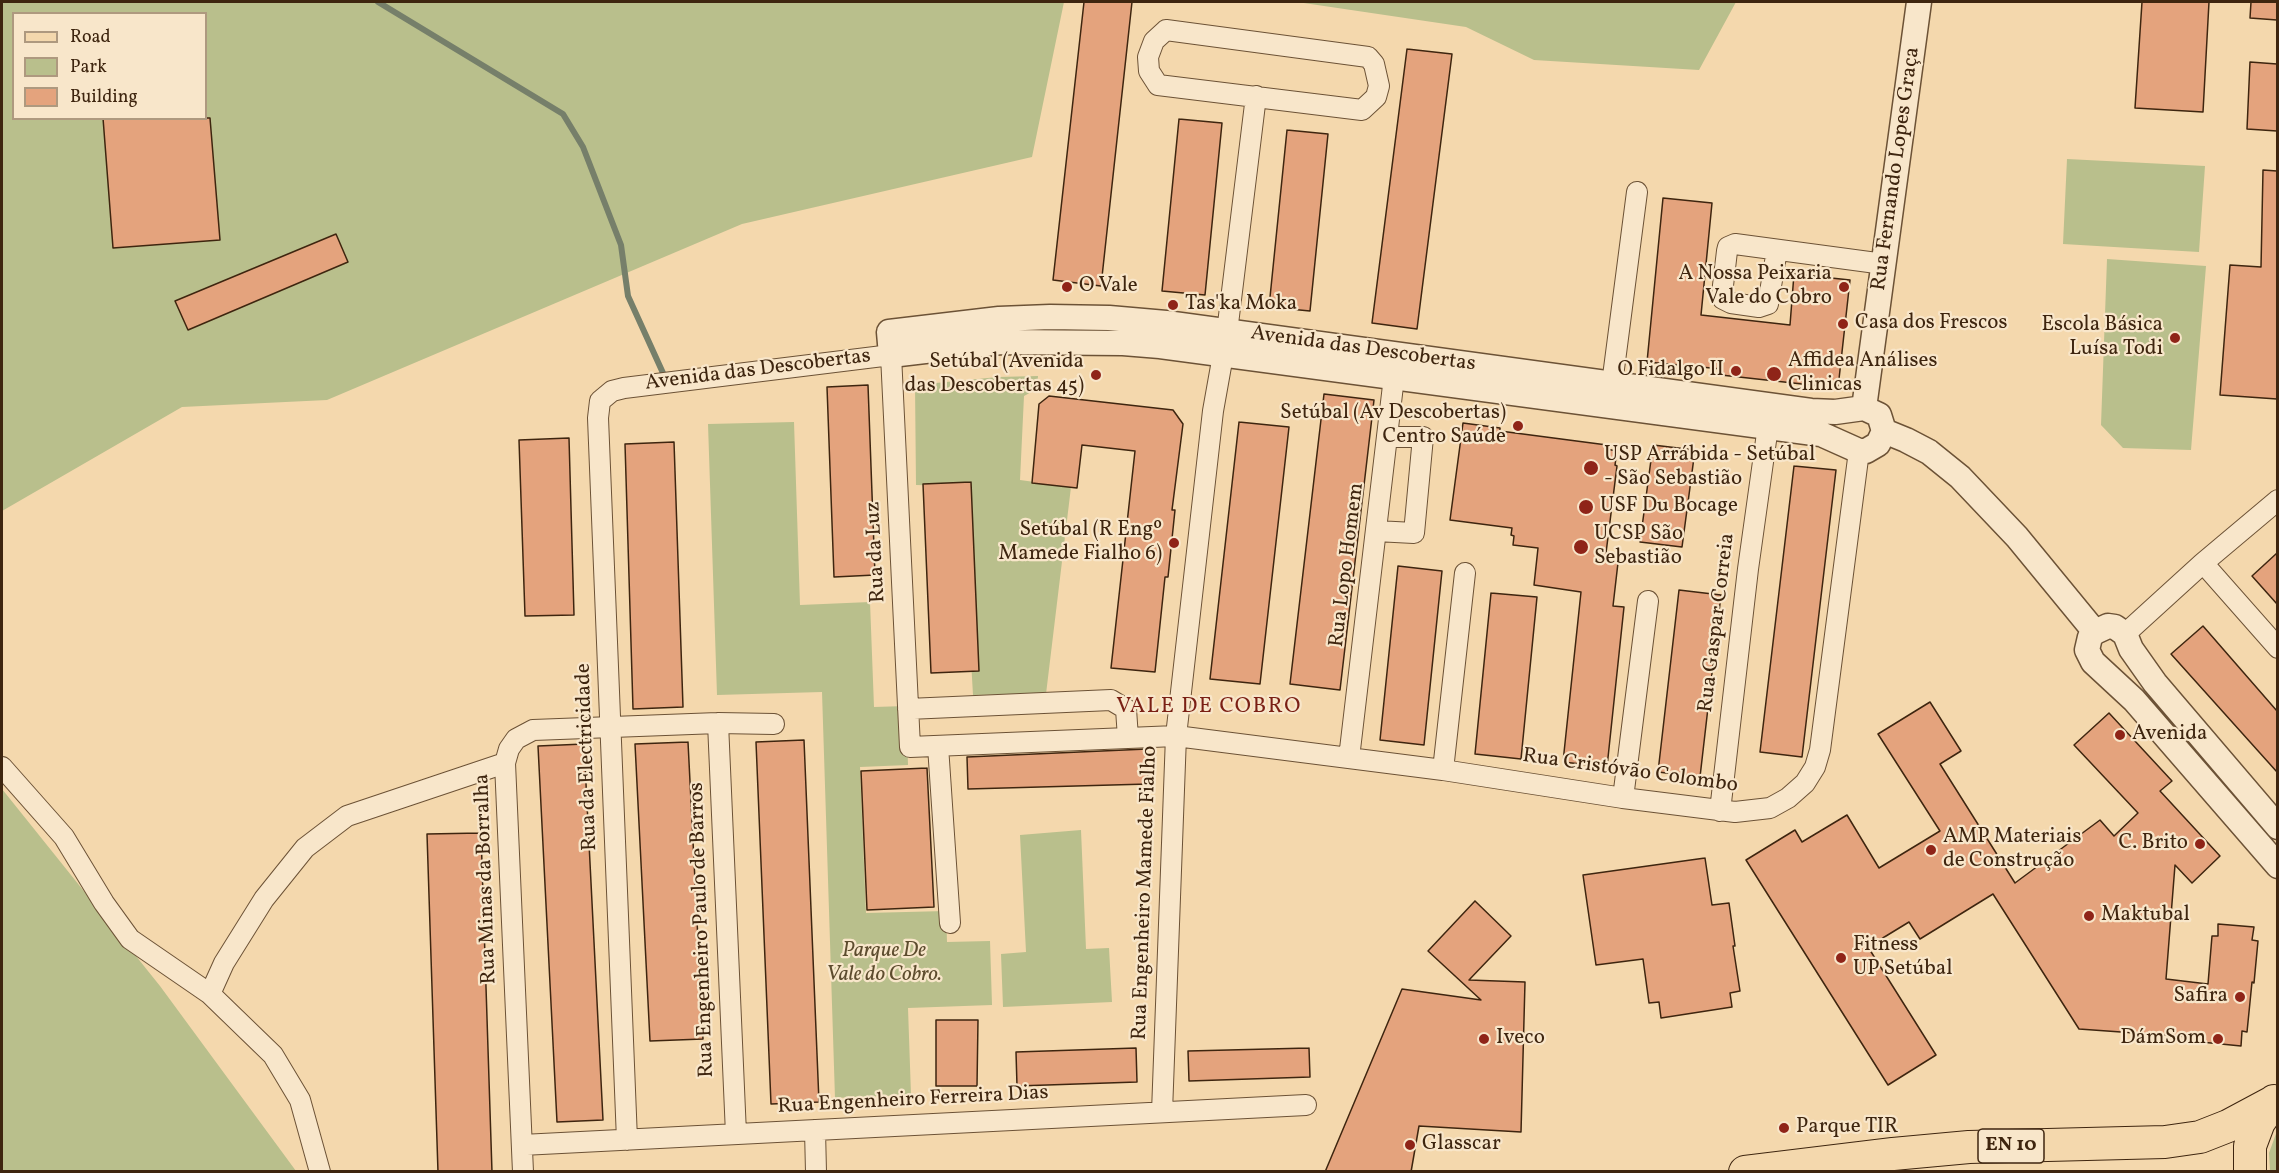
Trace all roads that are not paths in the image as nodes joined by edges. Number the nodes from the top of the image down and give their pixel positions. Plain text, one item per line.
1 (1919, 2) edge
2 (1256, 96) junction
3 (1637, 192) dead end
4 (1777, 250) dead end
5 (1884, 264) junction
6 (1225, 343) junction
7 (891, 355) junction
8 (1394, 377) junction
9 (1612, 384) junction
10 (624, 388) joint
11 (1861, 408) junction
12 (1769, 417) junction
13 (1884, 431) junction
14 (1387, 437) junction
15 (1854, 449) junction
16 (2277, 500) edge
17 (1376, 531) junction
18 (2203, 563) junction
19 (1465, 573) dead end
20 (1648, 601) dead end
21 (2095, 632) junction
22 (2128, 641) junction
23 (2277, 648) edge
24 (2098, 667) junction
25 (908, 709) junction
26 (718, 723) junction
27 (774, 724) dead end
28 (610, 727) junction
29 (1176, 736) junction
30 (1128, 738) junction
31 (938, 746) junction
32 (910, 747) joint
33 (1349, 758) junction
34 (505, 763) junction
35 (2, 767) edge
36 (1443, 770) junction
37 (1623, 798) junction
38 (1720, 811) junction
39 (2277, 827) edge
40 (2277, 866) edge
41 (950, 923) dead end
42 (210, 994) junction
43 (2275, 1100) edge
44 (1306, 1105) dead end
45 (1162, 1112) junction
46 (815, 1130) junction
47 (736, 1134) junction
48 (627, 1140) junction
49 (522, 1145) junction
50 (320, 1172) edge
51 (523, 1172) edge
52 (816, 1172) edge
53 (1745, 1172) edge
54 (2250, 1172) edge

1 - 5 street, Rua Fernando Lopes Graça
2 - 2 street
2 - 6 street, Rua Engenheiro Mamede Fialho
3 - 9 street
4 - 5 street
5 - 11 street, Rua Fernando Lopes Graça
6 - 7 street, Avenida das Descobertas
6 - 8 street, Avenida das Descobertas
6 - 9 street, Avenida das Descobertas
6 - 29 street, Rua Engenheiro Mamede Fialho
7 - 10 street, Avenida das Descobertas
7 - 25 street, Rua da Luz
8 - 12 street, Avenida das Descobertas
8 - 14 street, Rua Lopo Homem
9 - 12 street, Avenida das Descobertas
10 - 28 street, Rua da Electricidade
11 - 12 street, Avenida das Descobertas
11 - 13 street
11 - 15 street
12 - 15 street, Avenida das Descobertas
12 - 38 street, Rua Gaspar Correia
13 - 15 street
13 - 21 street
14 - 17 street, Rua Lopo Homem
14 - 17 street
15 - 38 street, Rua Cristóvão Colombo
16 - 18 street
17 - 33 street, Rua Lopo Homem
18 - 22 street
18 - 23 street
19 - 36 street
20 - 37 street
21 - 22 street
21 - 24 street
22 - 24 street
22 - 39 street
24 - 40 street
25 - 30 street
25 - 32 street, Rua da Luz
26 - 27 street, Rua Minas da Borralha
26 - 28 street, Rua Minas da Borralha
26 - 47 street, Rua Engenheiro Paulo de Barros
28 - 34 street, Rua Minas da Borralha
28 - 48 street, Rua da Electricidade
29 - 30 street, Rua Cristóvão Colombo
29 - 33 street, Rua Cristóvão Colombo
29 - 45 street, Rua Engenheiro Mamede Fialho
30 - 31 street, Rua Cristóvão Colombo
31 - 32 street, Rua Cristóvão Colombo
31 - 41 street
33 - 36 street, Rua Cristóvão Colombo
34 - 42 street
34 - 49 street, Rua Minas da Borralha
35 - 42 street
36 - 37 street, Rua Cristóvão Colombo
37 - 38 street, Rua Cristóvão Colombo
42 - 50 street
43 - 53 main road, EN 10
43 - 54 main road, EN 10
44 - 45 street, Rua Engenheiro Ferreira Dias
45 - 46 street, Rua Engenheiro Ferreira Dias
46 - 47 street, Rua Engenheiro Ferreira Dias
46 - 52 street
47 - 48 street, Rua Engenheiro Ferreira Dias
48 - 49 street, Rua Engenheiro Ferreira Dias
49 - 51 street, Rua Minas da Borralha

